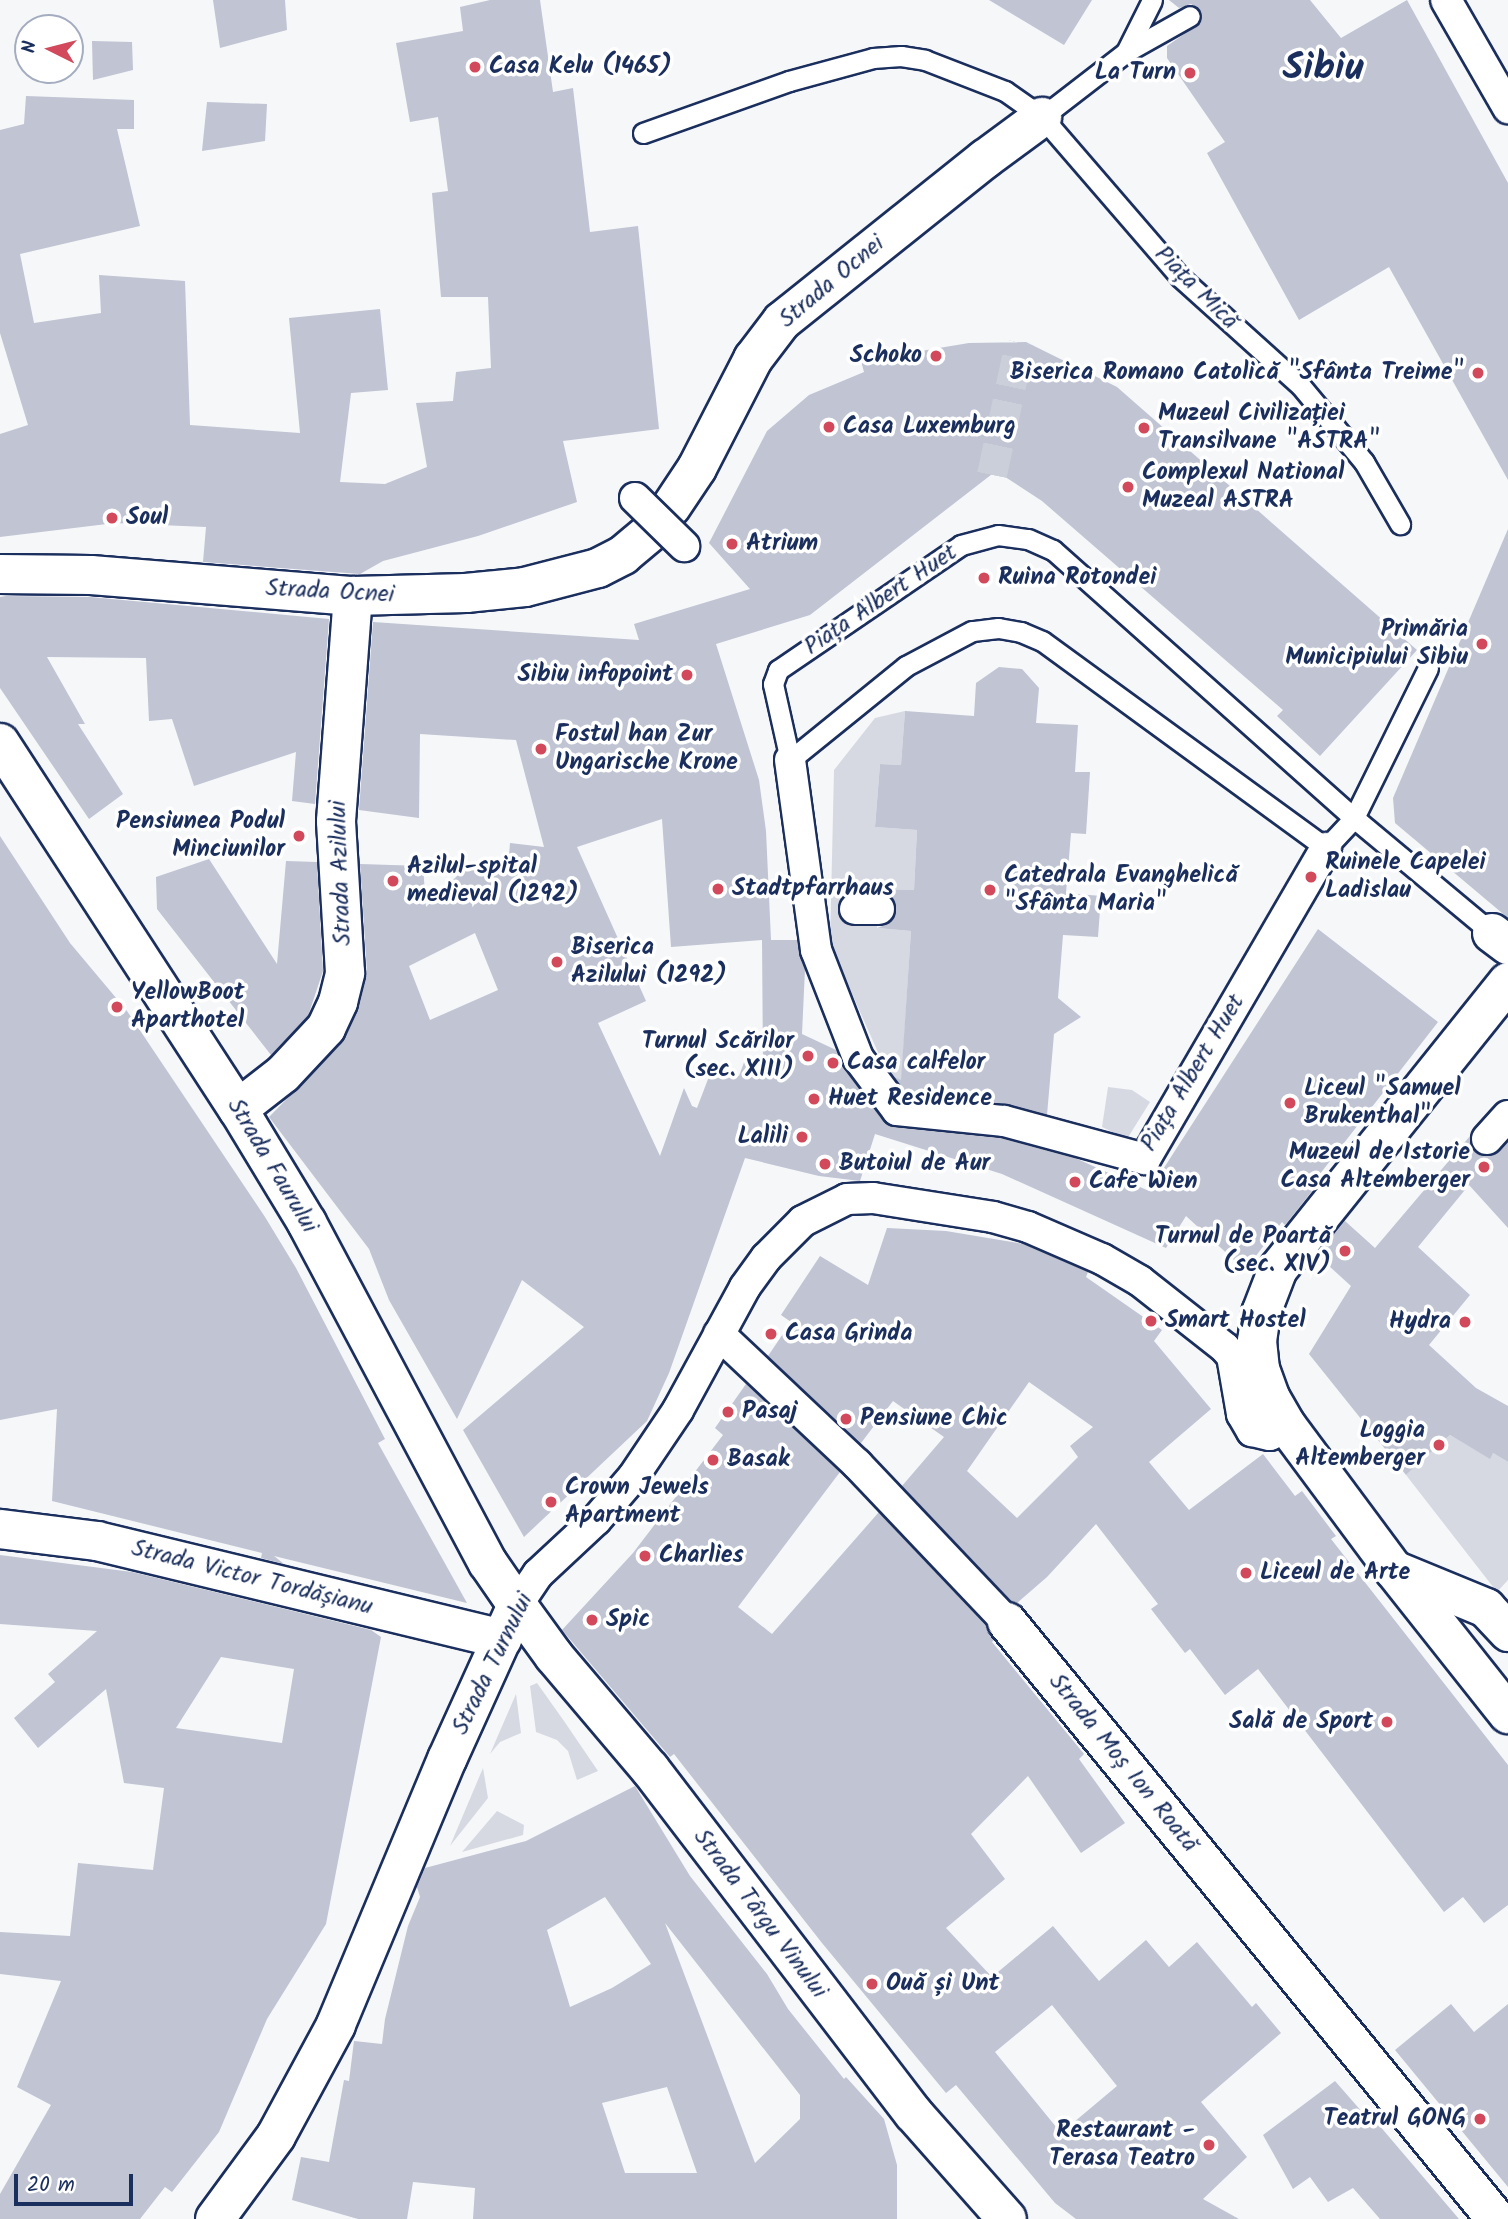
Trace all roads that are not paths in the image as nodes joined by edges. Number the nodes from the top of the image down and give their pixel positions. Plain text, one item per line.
1 (1152, 0) edge
2 (1446, 0) edge
3 (1191, 16) dead end
4 (1126, 52) junction
5 (1508, 108) edge
6 (1042, 117) junction
7 (643, 133) dead end
8 (651, 513) junction
9 (1399, 524) dead end
10 (684, 546) dead end
11 (0, 574) edge
12 (353, 596) junction
13 (1428, 668) dead end
14 (0, 743) edge
15 (790, 760) junction
16 (1354, 818) junction
17 (1326, 848) junction
18 (1500, 939) edge
19 (1508, 982) edge
20 (238, 1109) junction
21 (1508, 1116) edge
22 (1487, 1139) dead end
23 (719, 1334) junction
24 (1287, 1426) junction
25 (0, 1530) edge
26 (1394, 1570) junction
27 (517, 1605) junction
28 (1007, 1622) joint
29 (1508, 1632) edge
30 (502, 1639) junction
31 (1508, 1714) edge
32 (216, 2219) edge
33 (1007, 2219) edge
34 (1496, 2219) edge

1 - 4 lane
2 - 5 street
3 - 4 lane
4 - 6 lane
6 - 7 lane, Piața Mică
6 - 8 street, Strada Ocnei
6 - 9 lane, Piața Mică
8 - 10 street, bridge
8 - 12 street, Strada Ocnei
11 - 12 street, Strada Ocnei
12 - 20 street, Strada Azilului
13 - 16 lane
14 - 20 street, Strada Faurului
15 - 16 lane, Piața Albert Huet
15 - 17 lane
15 - 17 street, Piața Albert Huet
16 - 17 lane, Piața Albert Huet
16 - 18 lane, Piața Albert Huet
19 - 24 street
20 - 27 street, Strada Faurului
21 - 22 street
23 - 24 street, Strada Turnului
23 - 27 street, Strada Turnului
23 - 28 street, Strada Moș Ion Roată
24 - 26 street
25 - 30 street, Strada Victor Tordășianu
26 - 29 street
26 - 31 street
27 - 30 street, Strada Turnului
27 - 33 street, Strada Târgu Vinului
28 - 34 street, Strada Moș Ion Roată
30 - 32 street, Strada Turnului

